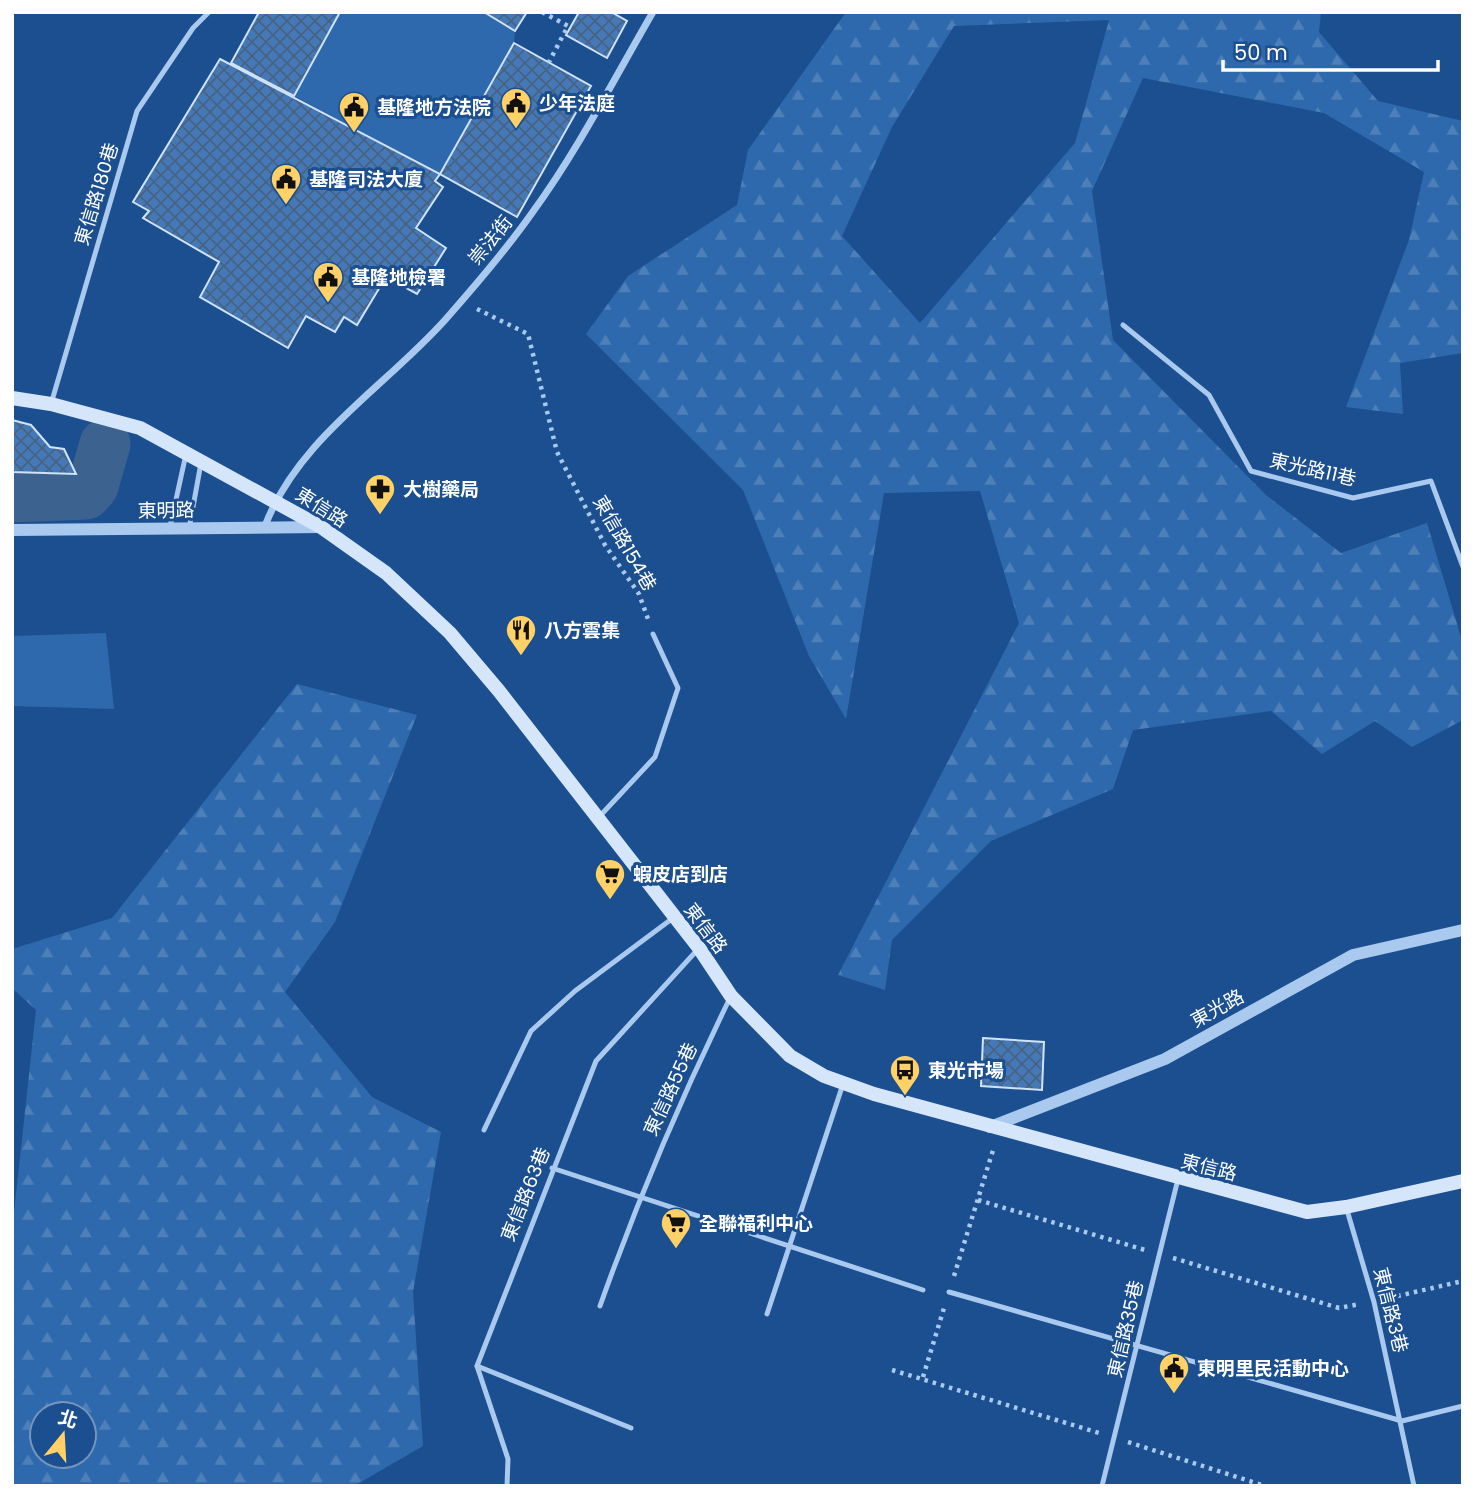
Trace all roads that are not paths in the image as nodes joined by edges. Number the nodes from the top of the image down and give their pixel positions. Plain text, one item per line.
1 (209, 12) edge
2 (653, 12) edge
3 (1123, 325) dead end
4 (12, 398) edge
5 (51, 404) junction
6 (186, 452) junction
7 (202, 460) junction
8 (275, 500) junction
9 (265, 526) junction
10 (321, 527) junction
11 (189, 528) junction
12 (12, 530) edge
13 (170, 530) junction
14 (1463, 567) edge
15 (653, 634) road end
16 (598, 818) junction
17 (674, 917) junction
18 (1463, 930) edge
19 (699, 948) junction
20 (731, 996) junction
21 (843, 1082) junction
22 (990, 1127) junction
23 (484, 1129) dead end
24 (552, 1168) junction
25 (1178, 1178) junction
26 (1463, 1181) edge
27 (639, 1196) junction
28 (1346, 1207) junction
29 (789, 1246) junction
30 (923, 1290) dead end
31 (949, 1292) road end
32 (600, 1306) dead end
33 (767, 1314) dead end
34 (1137, 1346) junction
35 (478, 1366) junction
36 (1463, 1405) edge
37 (1402, 1421) junction
38 (631, 1428) dead end
39 (507, 1486) edge
40 (1102, 1486) edge
41 (1414, 1486) edge

1 - 5 lane, 東信路180巷
2 - 8 street, 崇法街
3 - 14 lane, 東光路11巷
4 - 5 main road, 東信路
5 - 6 main road, 東信路
6 - 7 main road, 東信路
6 - 13 lane
7 - 8 main road, 東信路
7 - 11 lane
8 - 9 street, 崇法街
8 - 10 main road, 東信路
9 - 10 street, 東明路
9 - 11 street, 東明路
10 - 16 main road, 東信路
11 - 13 street, 東明路
12 - 13 street, 東明路
15 - 16 lane
16 - 17 main road, 東信路
17 - 19 main road, 東信路
17 - 23 lane
18 - 22 street, 東光路
19 - 20 main road, 東信路
19 - 24 lane, 東信路63巷
20 - 21 main road, 東信路
20 - 27 lane, 東信路55巷
21 - 22 main road, 東信路
21 - 29 lane
22 - 25 main road, 東信路
24 - 27 lane
24 - 35 lane, 東信路63巷
25 - 28 main road, 東信路
25 - 34 lane, 東信路35巷
26 - 28 main road, 東信路
27 - 29 lane
27 - 32 lane, 東信路55巷
28 - 37 lane, 東信路3巷
29 - 30 lane
29 - 33 lane
31 - 34 lane
34 - 37 lane
34 - 40 lane, 東信路35巷
35 - 38 lane
35 - 39 lane
36 - 37 lane
37 - 41 lane, 東信路3巷

